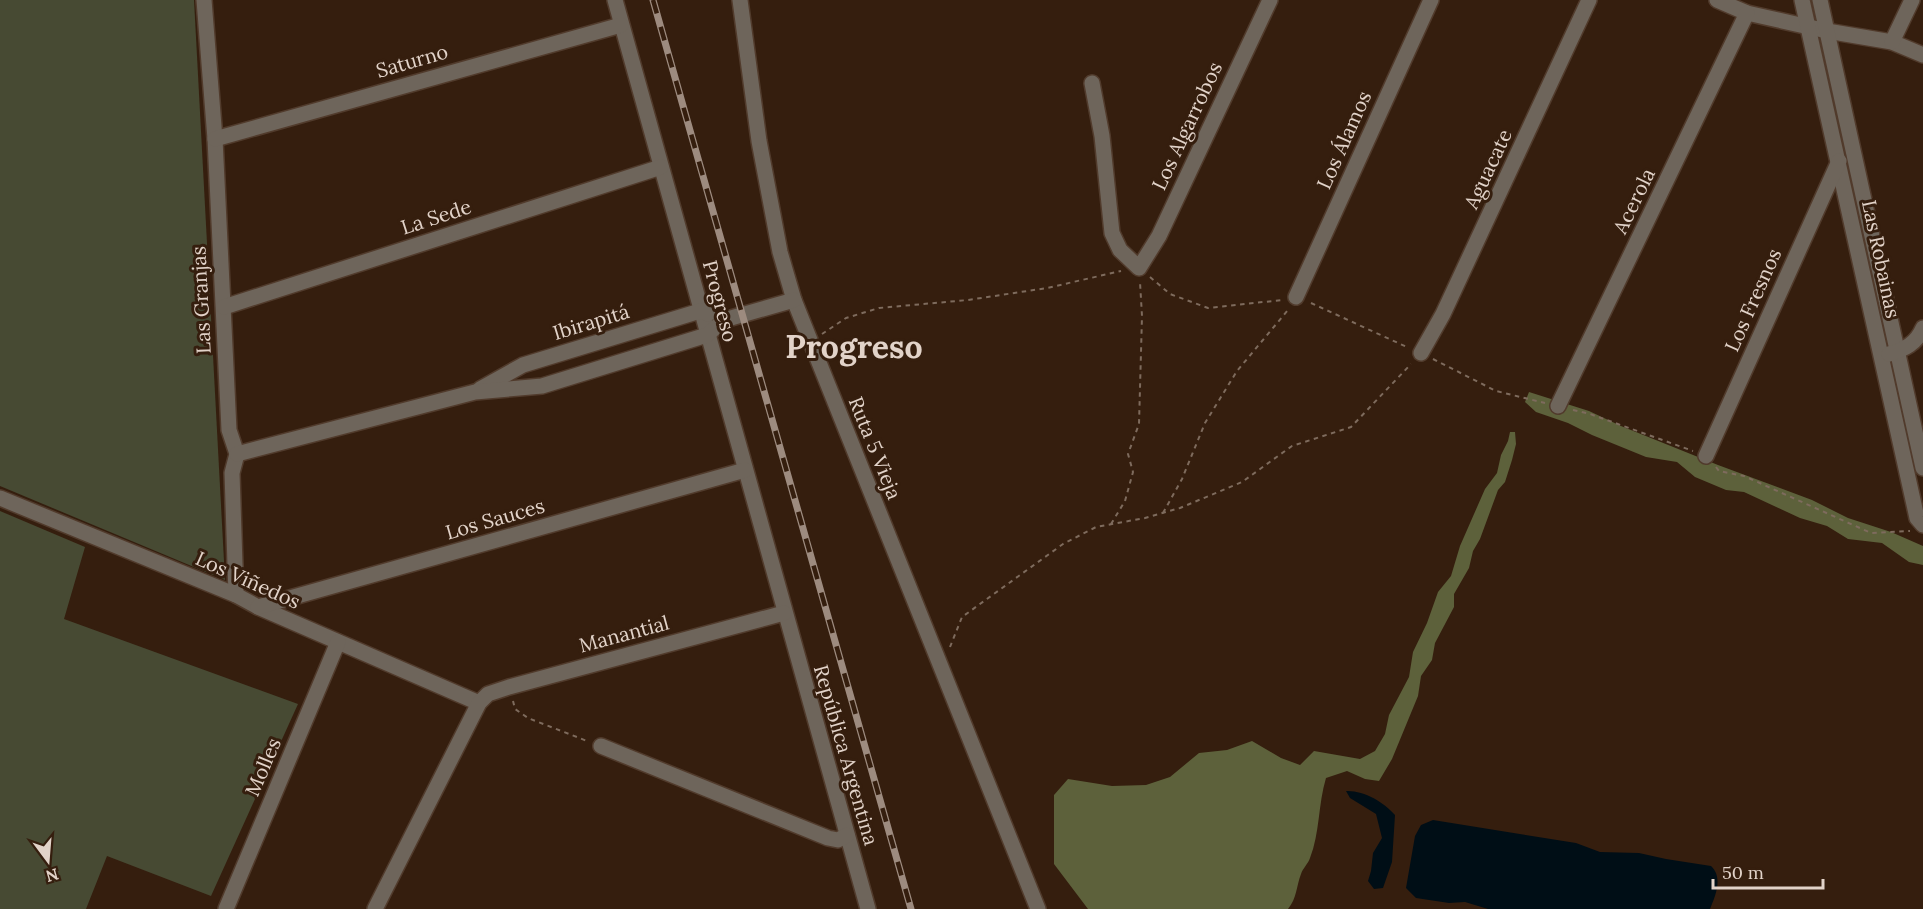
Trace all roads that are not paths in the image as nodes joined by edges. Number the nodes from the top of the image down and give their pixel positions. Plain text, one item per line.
1 (204, 0) edge
2 (615, 0) edge
3 (740, 0) edge
4 (1270, 0) edge
5 (1431, 0) edge
6 (1589, 0) edge
7 (1717, 0) edge
8 (1802, 0) edge
9 (1820, 0) edge
10 (1912, 0) edge
11 (1747, 13) junction
12 (621, 25) junction
13 (1809, 26) junction
14 (1827, 31) junction
15 (1892, 42) junction
16 (1923, 55) edge
17 (1092, 83) dead end
18 (214, 139) junction
19 (1839, 161) junction
20 (661, 167) junction
21 (1296, 297) road end
22 (794, 300) junction
23 (224, 307) junction
24 (700, 311) junction
25 (724, 320) junction
26 (1923, 328) edge
27 (707, 335) junction
28 (1897, 352) junction
29 (1421, 353) road end
30 (1880, 356) junction
31 (475, 392) junction
32 (1558, 406) road end
33 (237, 454) junction
34 (1706, 456) road end
35 (1923, 468) edge
36 (745, 470) junction
37 (0, 498) edge
38 (1918, 528) edge
39 (236, 595) junction
40 (258, 608) junction
41 (784, 613) junction
42 (338, 642) junction
43 (479, 703) junction
44 (601, 746) road end
45 (847, 835) junction
46 (226, 909) edge
47 (375, 909) edge
48 (868, 909) edge
49 (1038, 909) edge

1 - 18 street, Las Granjas
2 - 12 street, Progreso
3 - 22 street, Ruta 5 Vieja
4 - 17 street, Los Algarrobos
5 - 21 street, Los Álamos
6 - 29 street, Aguacate
7 - 11 street
8 - 13 street, Las Robainas
9 - 14 street, Las Robainas
10 - 15 street
11 - 13 street
11 - 32 street, Acerola
12 - 18 street, Saturno
12 - 20 street, Progreso
13 - 14 street
13 - 19 street, Las Robainas
14 - 15 street
14 - 28 street, Las Robainas
15 - 16 street
18 - 23 street, Las Granjas
19 - 30 street, Las Robainas
19 - 34 street, Los Fresnos
20 - 23 street, La Sede
20 - 24 street, Progreso
22 - 25 street, Ibirapitá
22 - 49 street, Ruta 5 Vieja
23 - 33 street, Las Granjas
24 - 25 street
24 - 27 street, Progreso
24 - 31 street, Ibirapitá
25 - 27 street, Ibirapitá
26 - 28 street
27 - 31 street, Ibirapitá
27 - 36 street, Progreso
28 - 30 street
28 - 35 street, Las Robainas
30 - 38 street, Las Robainas
31 - 33 street, Ibirapitá
33 - 39 street, Las Granjas
36 - 40 street, Los Sauces
36 - 41 street, Progreso
37 - 39 street, Los Viñedos
39 - 40 street, Los Viñedos
40 - 42 street, Los Viñedos
41 - 43 street, Manantial
41 - 45 street, República Argentina
42 - 43 street, Los Viñedos
42 - 46 street, Molles
43 - 47 street
44 - 45 street
45 - 48 street, República Argentina

